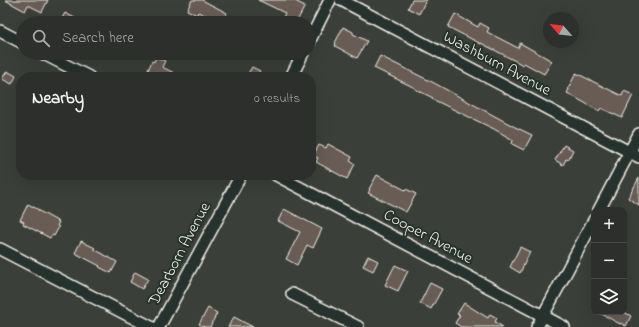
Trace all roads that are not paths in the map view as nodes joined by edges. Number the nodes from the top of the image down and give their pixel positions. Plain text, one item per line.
1 (330, 0) edge
2 (340, 0) edge
3 (316, 28) edge
4 (0, 31) edge
5 (16, 39) edge
6 (55, 60) edge
7 (300, 60) edge
8 (78, 72) edge
9 (294, 72) edge
10 (639, 134) edge
11 (634, 154) edge
12 (238, 180) edge
13 (285, 180) edge
14 (601, 207) edge
15 (591, 226) edge
16 (0, 249) edge
17 (292, 294) dead end
18 (543, 316) junction
19 (151, 327) edge
20 (159, 327) edge
21 (358, 327) edge
22 (538, 327) edge
23 (564, 327) edge

1 - 3 street
2 - 11 street, Washburn Avenue
4 - 5 street
6 - 8 street
7 - 9 street
10 - 11 street
11 - 14 street
12 - 20 street, Dearborn Avenue
13 - 18 street, Cooper Avenue
15 - 18 street
16 - 19 street
17 - 21 street
18 - 22 street
18 - 23 street, Cooper Avenue

